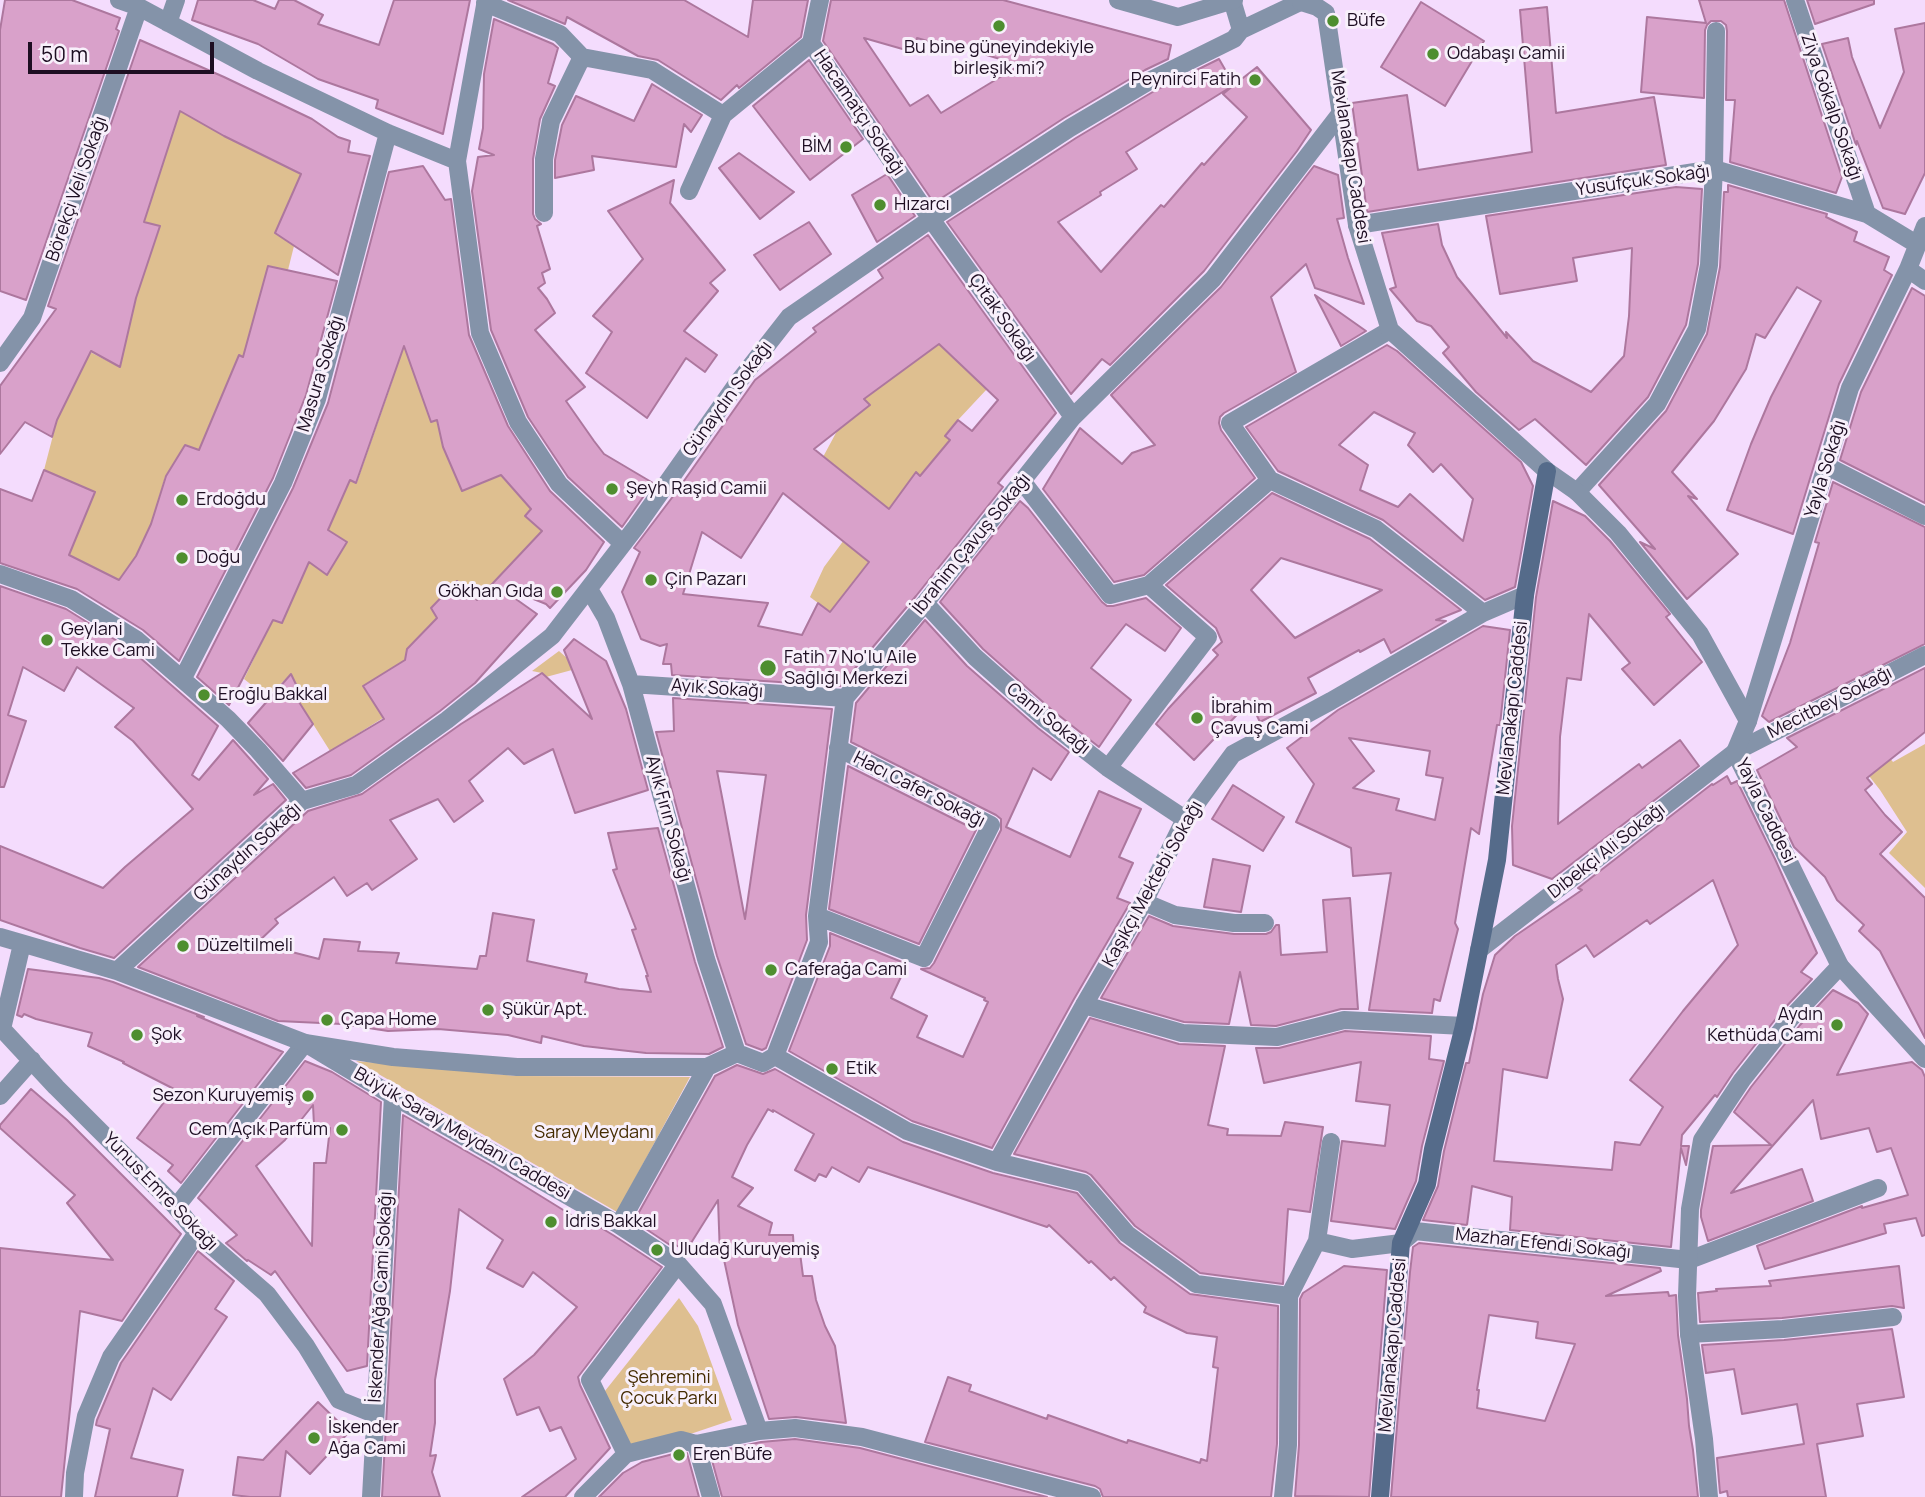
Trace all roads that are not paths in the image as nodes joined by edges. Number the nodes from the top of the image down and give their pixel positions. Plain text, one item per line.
1 (119, 0) edge
2 (176, 0) edge
3 (820, 0) edge
4 (1118, 0) edge
5 (1233, 0) edge
6 (1795, 0) edge
7 (486, 1) edge
8 (1303, 1) edge
9 (139, 8) junction
10 (168, 23) junction
11 (1241, 30) junction
12 (1716, 30) dead end
13 (811, 43) junction
14 (582, 57) junction
15 (1340, 114) junction
16 (723, 116) junction
17 (388, 133) junction
18 (457, 161) junction
19 (1714, 169) junction
20 (688, 191) dead end
21 (544, 213) dead end
22 (1867, 214) junction
23 (931, 219) junction
24 (1357, 225) junction
25 (1925, 226) edge
26 (1917, 245) junction
27 (1908, 269) junction
28 (1925, 281) edge
29 (1390, 330) junction
30 (0, 363) edge
31 (1073, 417) junction
32 (1827, 466) junction
33 (1547, 471) junction
34 (1269, 480) junction
35 (1022, 481) junction
36 (1577, 492) junction
37 (1925, 516) edge
38 (622, 544) junction
39 (0, 574) edge
40 (1149, 584) junction
41 (589, 589) junction
42 (1525, 595) junction
43 (925, 603) junction
44 (1483, 613) junction
45 (1925, 654) edge
46 (183, 678) junction
47 (631, 684) junction
48 (845, 698) junction
49 (1748, 721) junction
50 (838, 748) junction
51 (1735, 752) junction
52 (1108, 768) junction
53 (302, 802) junction
54 (1185, 819) junction
55 (1144, 902) junction
56 (817, 916) junction
57 (1265, 923) dead end
58 (0, 937) edge
59 (23, 944) junction
60 (1479, 950) junction
61 (1840, 966) junction
62 (117, 971) junction
63 (1084, 1005) junction
64 (1464, 1026) junction
65 (305, 1043) junction
66 (737, 1053) junction
67 (775, 1056) junction
68 (1925, 1059) edge
69 (32, 1060) junction
70 (707, 1067) junction
71 (0, 1096) edge
72 (393, 1096) junction
73 (1331, 1142) dead end
74 (997, 1162) junction
75 (1878, 1188) dead end
76 (177, 1207) junction
77 (620, 1225) junction
78 (197, 1233) junction
79 (1317, 1241) junction
80 (1401, 1243) junction
81 (1689, 1259) junction
82 (678, 1265) junction
83 (1289, 1296) junction
84 (1894, 1317) dead end
85 (1689, 1334) junction
86 (374, 1414) junction
87 (759, 1431) junction
88 (695, 1444) junction
89 (626, 1454) junction
90 (74, 1497) edge
91 (371, 1497) edge
92 (583, 1497) edge
93 (711, 1497) edge
94 (1092, 1497) edge
95 (1283, 1497) edge
96 (1380, 1497) edge
97 (1709, 1497) edge

1 - 9 street
2 - 10 street
3 - 13 street, Hacamatçı Sokağı
4 - 5 street
5 - 11 street
6 - 22 street, Ziya Gökalp Sokağı
7 - 14 street
7 - 18 street
8 - 11 street, Günaydın Sokağı
8 - 15 street, Mevlanakapı Caddesi
9 - 10 street
9 - 30 street, Börekçi Veli Sokağı
10 - 17 street
11 - 23 street, Günaydın Sokağı
12 - 19 street
13 - 16 street
13 - 23 street, Hacamatçı Sokağı
14 - 16 street
14 - 21 street
15 - 24 street, Mevlanakapı Caddesi
15 - 31 street, İbrahim Çavuş Sokağı
16 - 20 street
17 - 18 street
17 - 46 street, Masura Sokağı
18 - 38 street
19 - 22 street, Yusufçuk Sokağı
19 - 24 street, Yusufçuk Sokağı
19 - 36 street
22 - 26 street, Yusufçuk Sokağı
23 - 31 street, Çıtak Sokağı
23 - 38 street, Günaydın Sokağı
24 - 29 street, Mevlanakapı Caddesi
25 - 26 street, Yayla Sokağı
26 - 27 street, Yayla Sokağı
27 - 28 street
27 - 32 street, Yayla Sokağı
29 - 33 street
29 - 34 street
31 - 35 street, İbrahim Çavuş Sokağı
32 - 37 street
32 - 49 street, Yayla Sokağı
33 - 36 street
33 - 42 main road, Mevlanakapı Caddesi
34 - 40 street
34 - 44 street
35 - 40 street
35 - 43 street, İbrahim Çavuş Sokağı
36 - 49 street
38 - 41 street, Günaydın Sokağı
39 - 46 street
40 - 52 street
41 - 47 street, Ayık Fırın Sokağı
41 - 53 street, Günaydın Sokağı
42 - 44 street, Kaşıkçı Mektebi Sokağı
42 - 60 main road, Mevlanakapı Caddesi
43 - 48 street, İbrahim Çavuş Sokağı
43 - 52 street, Cami Sokağı
44 - 54 street, Kaşıkçı Mektebi Sokağı
45 - 51 street, Meсitbey Sokağı
46 - 53 street
47 - 48 street, Ayık Sokağı
47 - 66 street, Ayık Fırın Sokağı
48 - 50 street
49 - 51 street, Yayla Caddesi
50 - 56 street
50 - 56 street, Hacı Cafer Sokağı
51 - 60 street, Dibekçi Ali Sokağı
51 - 61 street, Yayla Caddesi
52 - 54 street, Cami Sokağı
53 - 62 street, Günaydın Sokağı
54 - 55 street, Kaşıkçı Mektebi Sokağı
55 - 57 street
55 - 63 street, Kaşıkçı Mektebi Sokağı
56 - 67 street
58 - 59 street, Büyük Saray Meydanı Caddesi
59 - 62 street, Büyük Saray Meydanı Caddesi
59 - 69 street, Yunus Emre Sokağı
60 - 64 main road, Mevlanakapı Caddesi
61 - 68 street, Yayla Caddesi
61 - 81 street
62 - 65 street, Büyük Saray Meydanı Caddesi
63 - 64 street
63 - 74 street, Kaşıkçı Mektebi Sokağı
64 - 80 main road, Mevlanakapı Caddesi
65 - 70 street, Büyük Saray Meydanı Caddesi
65 - 72 street, Büyük Saray Meydanı Caddesi
65 - 76 street
66 - 67 street
66 - 70 street, Büyük Saray Meydanı Caddesi
67 - 74 street
69 - 71 street
69 - 76 street, Yunus Emre Sokağı
70 - 77 street
72 - 77 street, Büyük Saray Meydanı Caddesi
72 - 86 street, İskender Ağa Cami Sokağı
73 - 79 street
74 - 83 street
75 - 81 street
76 - 78 street, Yunus Emre Sokağı
77 - 82 street, Büyük Saray Meydanı Caddesi
78 - 86 street, Yunus Emre Sokağı
78 - 90 street
79 - 80 street
79 - 83 street
80 - 81 street, Mazhar Efendi Sokağı
80 - 96 main road, Mevlanakapı Caddesi
81 - 85 street
82 - 87 street, Büyük Saray Meydanı Caddesi
82 - 89 street
83 - 95 street
84 - 85 street
85 - 97 street
86 - 91 street, İskender Ağa Cami Sokağı
87 - 88 street
87 - 94 street
88 - 89 street
88 - 93 street
89 - 92 street

